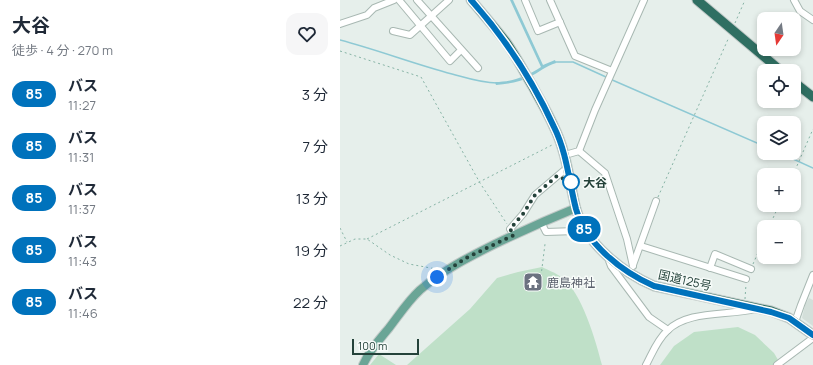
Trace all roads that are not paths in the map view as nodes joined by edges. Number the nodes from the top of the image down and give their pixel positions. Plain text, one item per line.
1 (394, 0) edge
2 (398, 0) edge
3 (417, 0) edge
4 (449, 0) edge
5 (472, 0) edge
6 (525, 0) edge
7 (550, 0) edge
8 (644, 0) edge
9 (697, 0) edge
10 (794, 0) edge
11 (431, 16) junction
12 (813, 20) edge
13 (560, 22) junction
14 (340, 24) edge
15 (420, 26) junction
16 (393, 31) dead end
17 (461, 50) junction
18 (773, 64) edge
19 (478, 68) dead end
20 (612, 73) junction
21 (801, 88) edge
22 (813, 97) edge
23 (579, 151) junction
24 (565, 155) junction
25 (568, 167) junction
26 (656, 201) road end
27 (576, 208) junction
28 (541, 222) junction
29 (512, 232) junction
30 (587, 234) junction
31 (641, 246) junction
32 (607, 255) junction
33 (710, 268) junction
34 (632, 269) junction
35 (751, 269) dead end
36 (813, 275) edge
37 (746, 279) dead end
38 (758, 308) junction
39 (796, 322) junction
40 (668, 330) junction
41 (813, 335) edge
42 (813, 338) edge
43 (363, 365) edge
44 (646, 365) edge
45 (777, 365) edge

1 - 14 street
2 - 15 street
3 - 11 street
4 - 11 street
5 - 24 highway, 国道125号
6 - 13 street
7 - 13 street
8 - 20 street
9 - 18 highway
10 - 12 street
11 - 15 street
11 - 17 street
13 - 20 street
15 - 16 street
15 - 17 street
17 - 19 street
20 - 23 street
21 - 22 highway
23 - 24 street
23 - 34 street
24 - 25 highway, 国道125号
25 - 27 highway, 国道125号
25 - 29 street
26 - 31 street
27 - 28 main road
27 - 30 highway, 国道125号
28 - 29 main road
28 - 30 street
29 - 43 main road
30 - 32 highway, 国道125号
31 - 33 street
31 - 34 street
32 - 34 highway, 国道125号
32 - 40 street
33 - 35 street
33 - 37 street
34 - 38 highway, 国道125号
36 - 39 street
38 - 39 highway, 国道125号
38 - 40 street
39 - 41 highway, 国道125号
40 - 44 street
42 - 45 street

